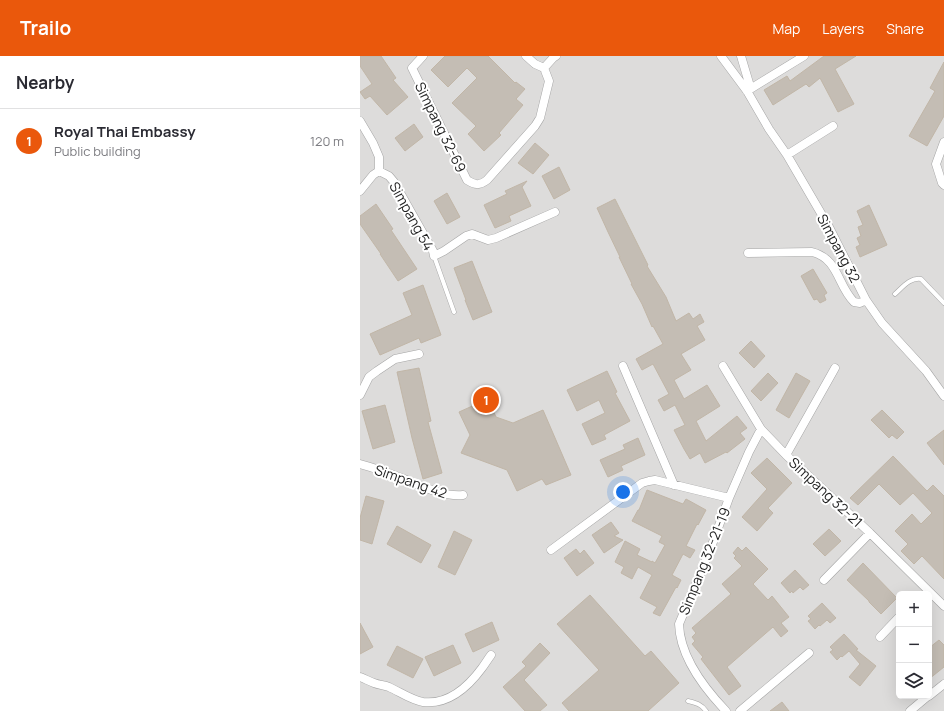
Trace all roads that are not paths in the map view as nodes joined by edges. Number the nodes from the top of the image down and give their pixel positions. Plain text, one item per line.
1 (423, 56) edge
2 (526, 56) edge
3 (556, 56) edge
4 (722, 56) edge
5 (741, 56) edge
6 (804, 56) edge
7 (544, 68) junction
8 (746, 91) junction
9 (360, 121) edge
10 (833, 126) dead end
11 (944, 142) edge
12 (787, 155) junction
13 (380, 171) junction
14 (944, 185) edge
15 (360, 191) edge
16 (555, 212) dead end
17 (748, 253) dead end
18 (434, 256) junction
19 (895, 294) dead end
20 (866, 300) junction
21 (944, 303) edge
22 (454, 312) dead end
23 (419, 354) dead end
24 (623, 366) dead end
25 (723, 366) dead end
26 (835, 368) dead end
27 (360, 395) edge
28 (944, 396) edge
29 (761, 429) junction
30 (786, 455) junction
31 (360, 464) edge
32 (674, 485) junction
33 (463, 495) dead end
34 (729, 498) junction
35 (870, 533) junction
36 (551, 550) dead end
37 (824, 580) dead end
38 (923, 591) edge
39 (932, 598) edge
40 (944, 606) edge
41 (896, 621) edge
42 (880, 637) dead end
43 (809, 653) dead end
44 (491, 655) dead end
45 (360, 676) edge
46 (944, 684) edge
47 (932, 694) edge
48 (925, 699) edge
49 (688, 701) dead end
50 (706, 711) edge
51 (726, 711) edge
52 (740, 711) edge
53 (910, 711) edge

1 - 7 street, Simpang 32-69
2 - 7 street
3 - 7 street
4 - 8 street, Simpang 32
5 - 8 street
6 - 8 street
8 - 12 street, Simpang 32
9 - 13 street
10 - 12 street
11 - 14 street
12 - 20 street, Simpang 32
13 - 15 street
13 - 18 street, Simpang 54
16 - 18 street
17 - 20 street
18 - 22 lane, Simpang 54
19 - 21 lane
20 - 28 street, Simpang 32
23 - 27 street
24 - 32 street
25 - 29 street, Simpang 32-21
26 - 30 street
29 - 30 street, Simpang 32-21
29 - 34 street, Simpang 32-21-19
30 - 35 street, Simpang 32-21
31 - 33 street, Simpang 42
32 - 34 street
32 - 36 street
34 - 51 street, Simpang 32-21-19
35 - 37 street
35 - 38 street, Simpang 32-21
39 - 40 street, Simpang 32-21
41 - 42 street
43 - 52 street
44 - 45 street
46 - 47 street
48 - 53 street
49 - 50 lane

